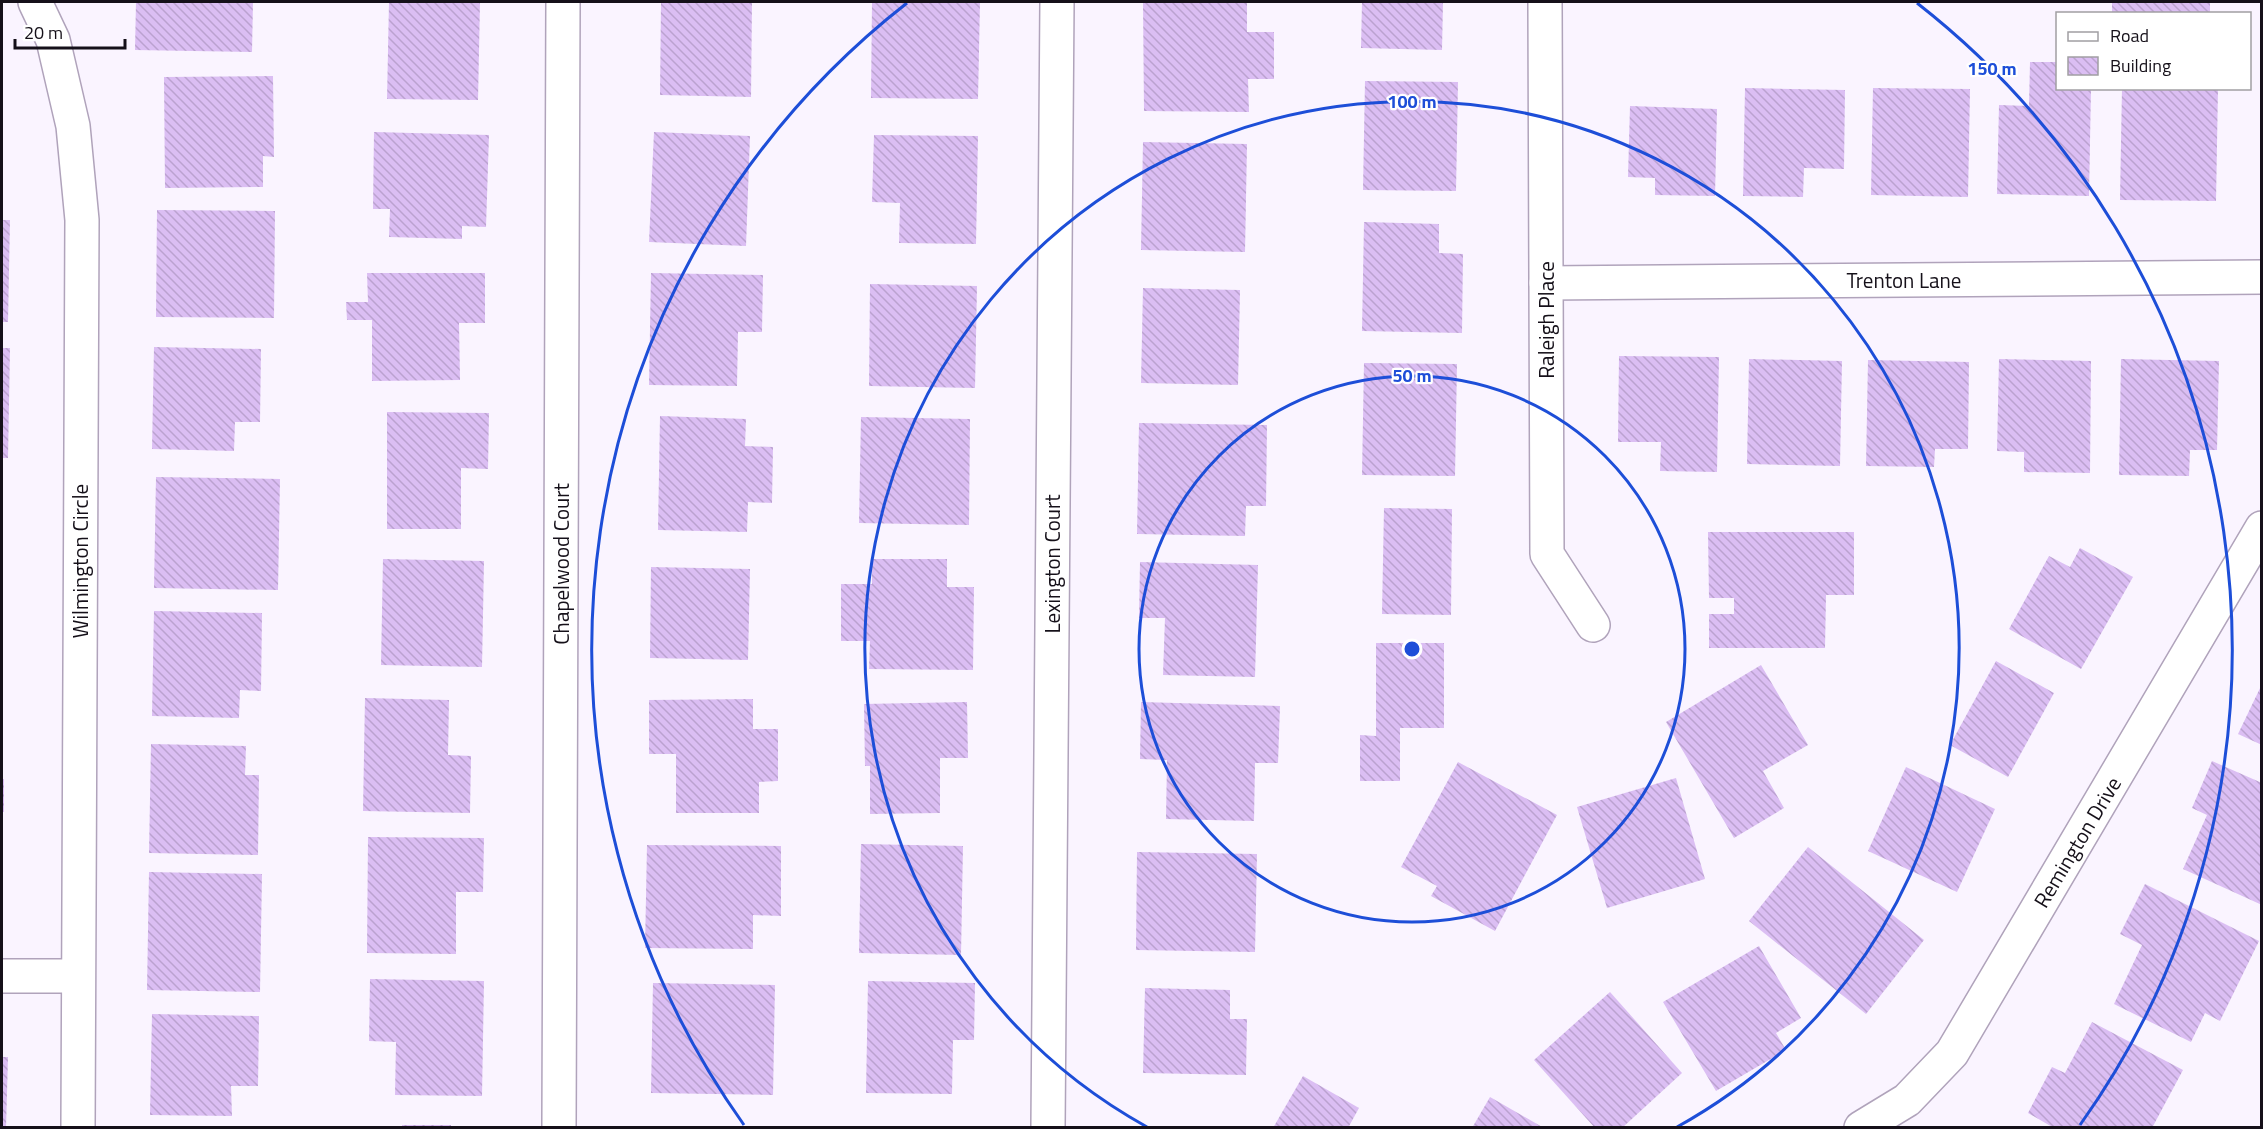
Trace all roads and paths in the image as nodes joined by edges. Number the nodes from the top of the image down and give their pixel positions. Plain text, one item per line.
1 (35, 2) edge
2 (563, 2) edge
3 (1057, 2) edge
4 (1545, 2) edge
5 (2262, 278) edge
6 (1546, 283) junction
7 (2262, 528) edge
8 (1593, 625) dead end
9 (2, 976) edge
10 (78, 976) junction
11 (78, 1128) edge
12 (559, 1128) edge
13 (1048, 1128) edge
14 (1862, 1128) edge

1 - 10 street, Wilmington Circle
2 - 12 street, Chapelwood Court
3 - 13 street, Lexington Court
4 - 6 street, Raleigh Place
5 - 6 street, Trenton Lane
6 - 8 street, Raleigh Place
7 - 14 street, Remington Drive
9 - 10 street
10 - 11 street, Wilmington Circle

